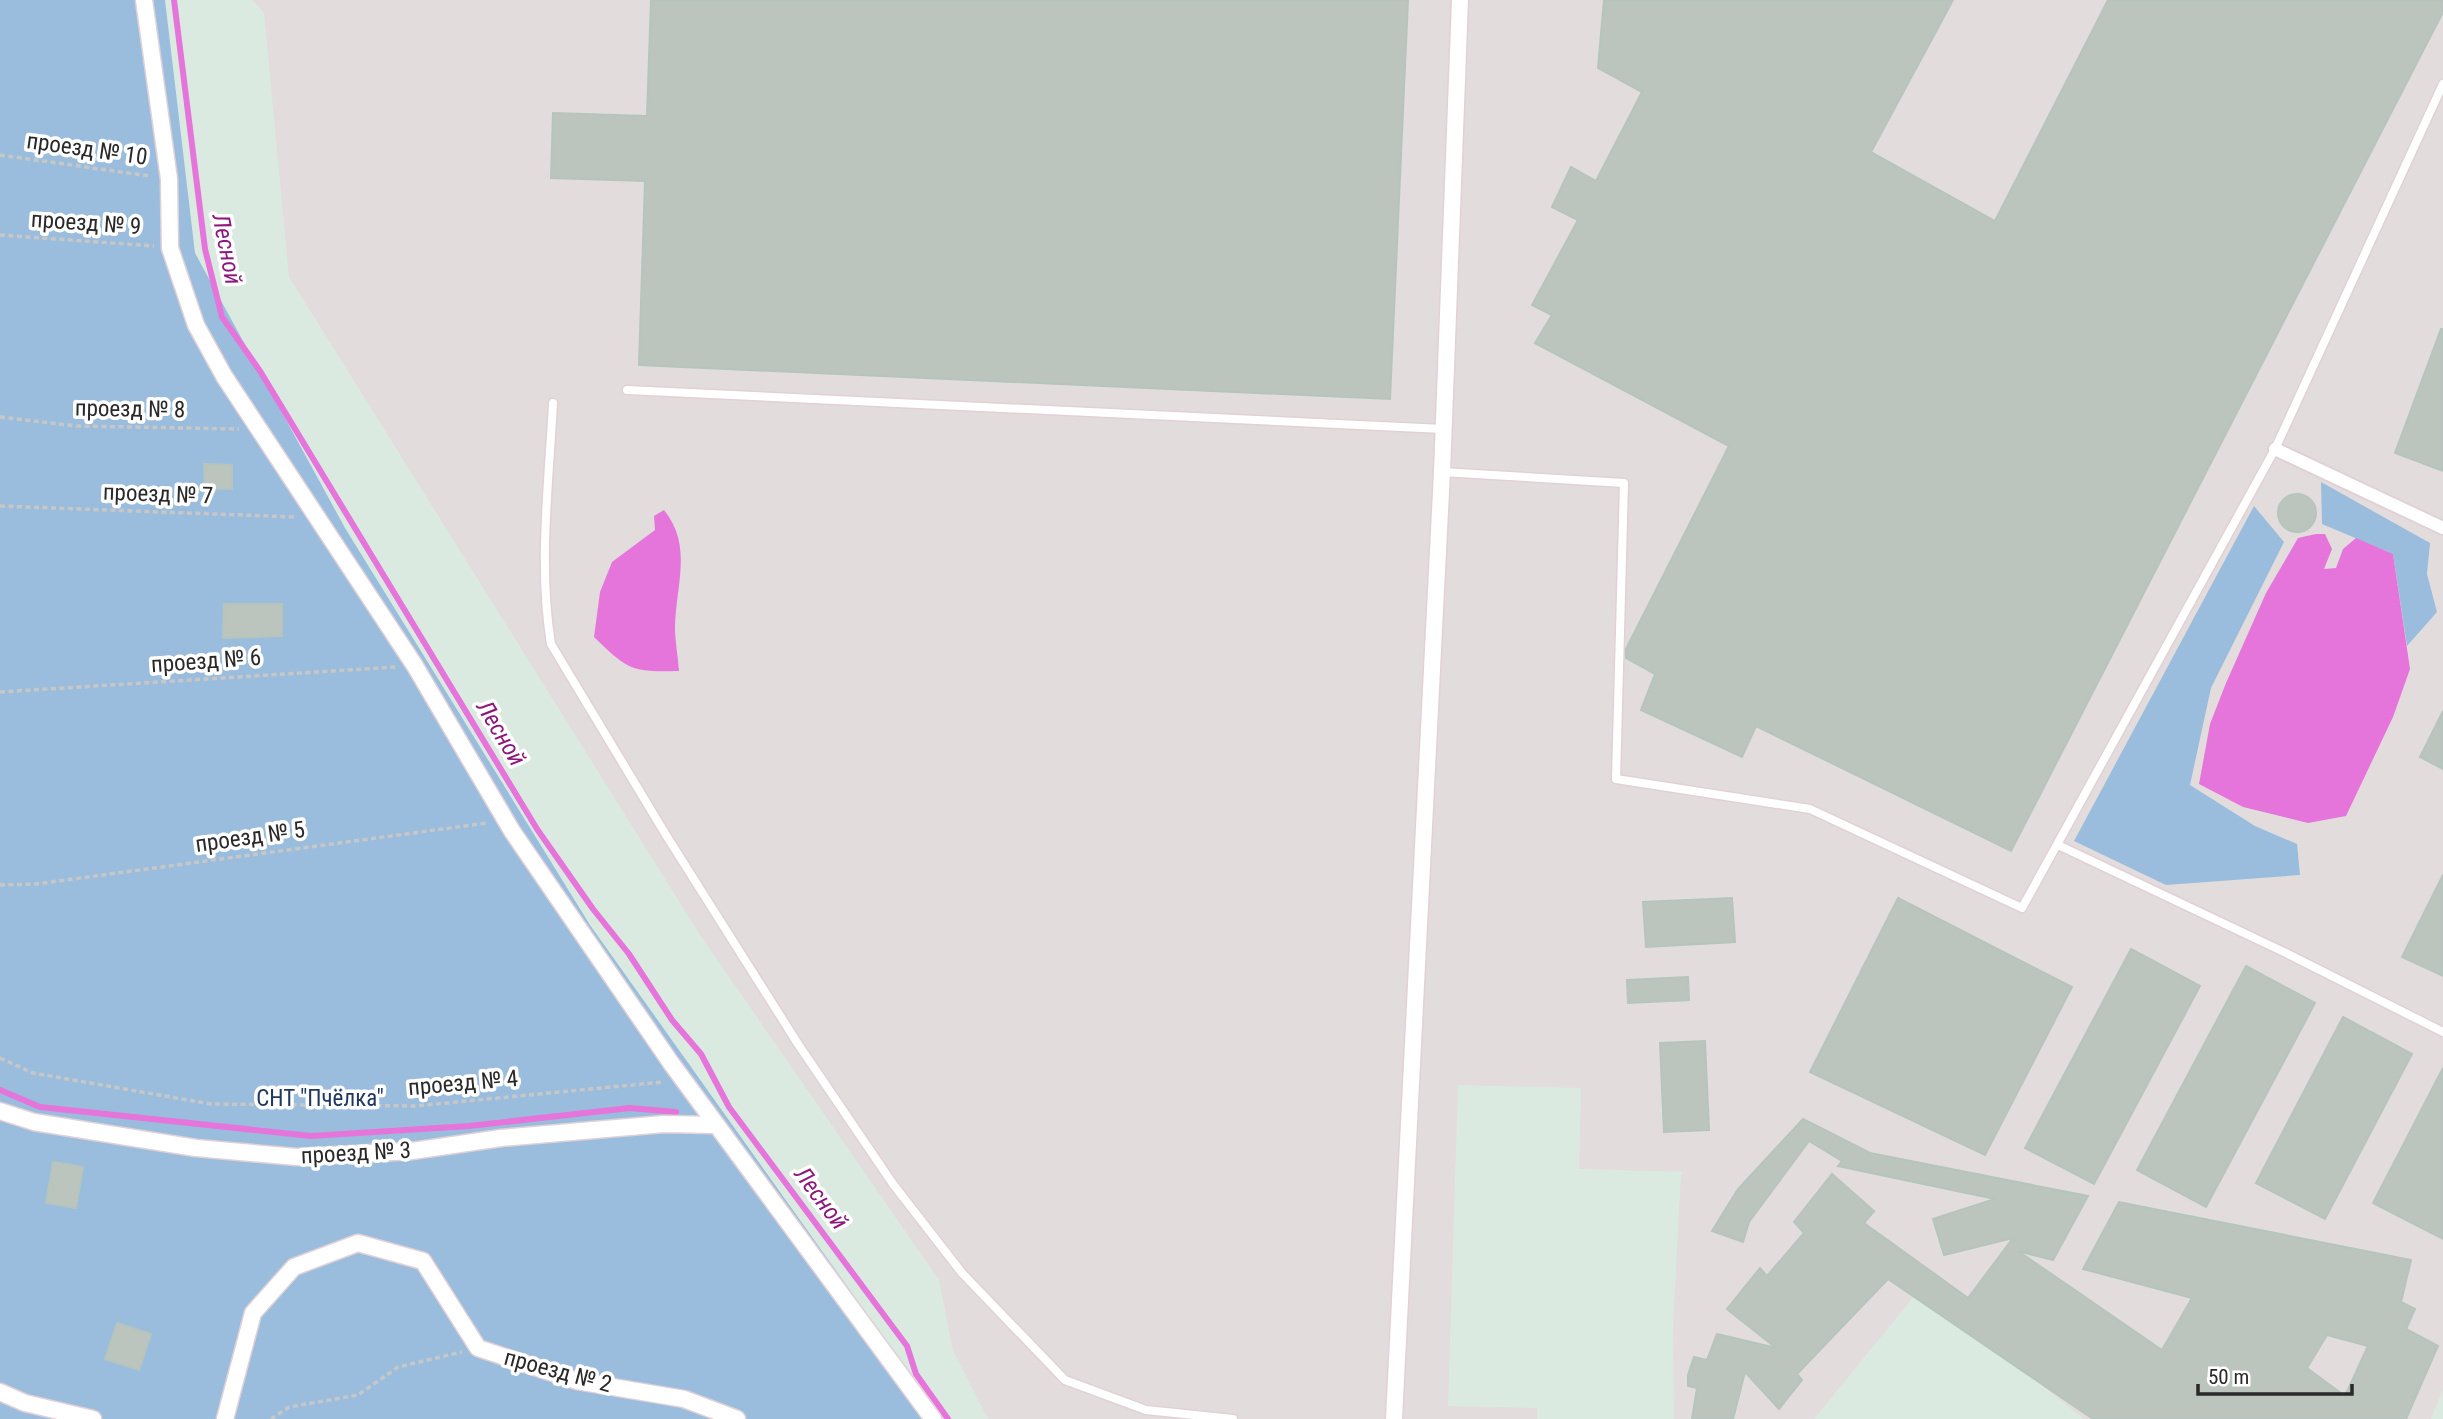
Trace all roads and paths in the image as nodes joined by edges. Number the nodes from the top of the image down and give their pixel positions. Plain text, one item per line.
1 (144, 0) edge
2 (1460, 0) edge
3 (2443, 84) edge
4 (0, 155) edge
5 (169, 179) junction
6 (0, 235) edge
7 (170, 248) junction
8 (627, 390) dead end
9 (553, 403) dead end
10 (0, 417) edge
11 (259, 429) junction
12 (1443, 429) junction
13 (2275, 449) junction
14 (1442, 472) junction
15 (0, 506) edge
16 (315, 518) junction
17 (2443, 527) edge
18 (415, 666) junction
19 (0, 692) edge
20 (505, 820) junction
21 (2058, 845) junction
22 (0, 885) edge
23 (2443, 1032) edge
24 (0, 1058) edge
25 (683, 1080) junction
26 (0, 1111) edge
27 (715, 1125) junction
28 (478, 1348) junction
29 (0, 1392) edge
30 (93, 1419) edge
31 (225, 1419) edge
32 (271, 1419) edge
33 (737, 1419) edge
34 (933, 1419) edge
35 (1233, 1419) edge
36 (1394, 1419) edge

1 - 5 street
2 - 12 street
3 - 13 lane
4 - 5 path, проезд № 10
5 - 7 street
6 - 7 path, проезд № 9
7 - 11 street
8 - 12 lane
9 - 35 lane
10 - 11 path, проезд № 8
11 - 16 street
12 - 14 street
13 - 17 street
13 - 21 lane
14 - 21 lane
14 - 36 street
15 - 16 path, проезд № 7
16 - 18 street
18 - 19 path, проезд № 6
18 - 20 street
20 - 22 path, проезд № 5
20 - 25 street
21 - 23 lane
24 - 25 path, проезд № 4
25 - 27 street
26 - 27 street, проезд № 3
27 - 34 street
28 - 31 street, проезд № 2
28 - 32 path
28 - 33 street, проезд № 2
29 - 30 street

